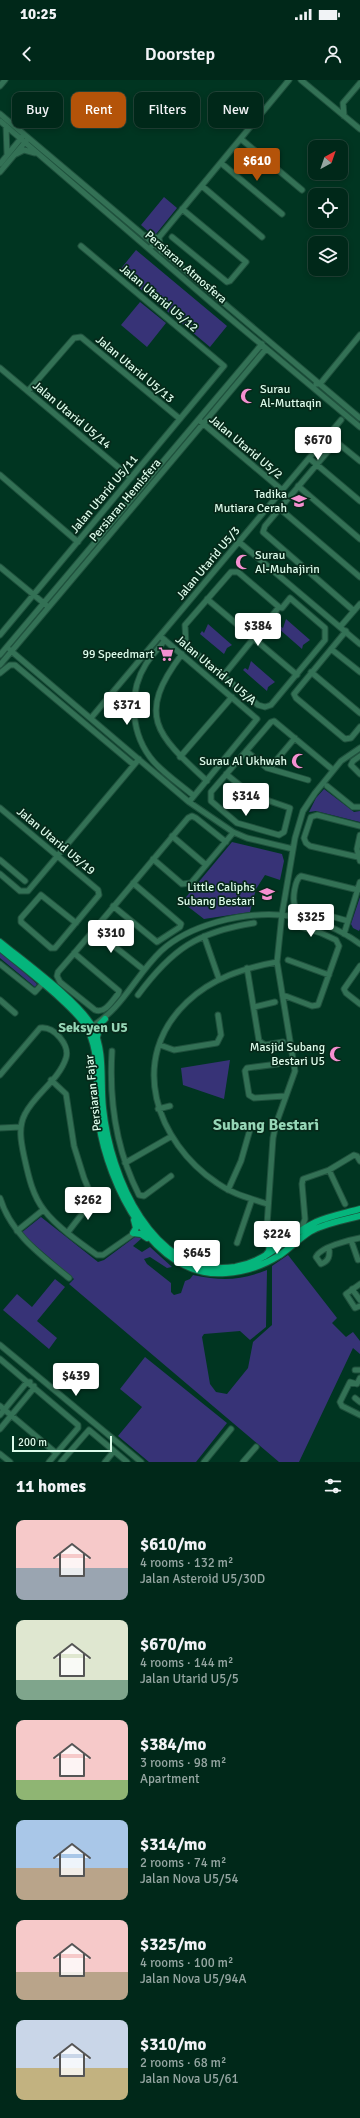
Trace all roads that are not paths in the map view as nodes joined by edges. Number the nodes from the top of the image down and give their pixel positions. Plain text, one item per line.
1 (5, 80) edge
2 (289, 80) edge
3 (302, 80) edge
4 (360, 83) edge
5 (0, 86) edge
6 (0, 114) edge
7 (344, 116) junction
8 (0, 121) edge
9 (6, 126) junction
10 (360, 129) edge
11 (24, 139) junction
12 (241, 139) junction
13 (38, 154) junction
14 (9, 157) junction
15 (222, 163) junction
16 (0, 164) edge
17 (0, 172) edge
18 (202, 186) junction
19 (302, 190) dead end
20 (182, 210) junction
21 (282, 214) dead end
22 (140, 234) junction
23 (172, 237) dead end
24 (262, 237) dead end
25 (159, 238) junction
26 (81, 246) dead end
27 (151, 247) junction
28 (162, 253) junction
29 (241, 318) junction
30 (360, 335) edge
31 (264, 345) junction
32 (290, 360) junction
33 (224, 366) joint
34 (0, 368) edge
35 (292, 370) junction
36 (320, 384) junction
37 (28, 391) junction
38 (339, 409) junction
39 (360, 418) edge
40 (180, 419) junction
41 (198, 419) junction
42 (341, 420) junction
43 (352, 420) junction
44 (203, 423) junction
45 (360, 427) edge
46 (309, 458) junction
47 (360, 461) edge
48 (317, 464) junction
49 (0, 475) edge
50 (131, 478) junction
51 (298, 486) junction
52 (282, 490) junction
53 (360, 501) edge
54 (279, 508) junction
55 (360, 539) edge
56 (78, 542) junction
57 (239, 542) junction
58 (0, 567) edge
59 (360, 577) edge
60 (297, 591) junction
61 (34, 595) junction
62 (290, 598) junction
63 (207, 599) junction
64 (44, 603) junction
65 (360, 604) edge
66 (48, 607) junction
67 (279, 607) junction
68 (354, 611) junction
69 (340, 627) junction
70 (346, 631) junction
71 (0, 635) edge
72 (160, 636) junction
73 (254, 639) junction
74 (165, 640) junction
75 (360, 644) edge
76 (7, 647) junction
77 (331, 649) junction
78 (12, 652) junction
79 (182, 654) junction
80 (0, 655) edge
81 (0, 665) edge
82 (311, 672) junction
83 (360, 672) edge
84 (0, 673) edge
85 (297, 675) junction
86 (223, 676) junction
87 (232, 697) junction
88 (360, 713) edge
89 (92, 719) junction
90 (88, 726) junction
91 (360, 727) edge
92 (295, 738) junction
93 (360, 748) edge
94 (246, 751) junction
95 (360, 756) edge
96 (180, 757) junction
97 (139, 759) junction
98 (134, 765) junction
99 (272, 769) junction
100 (333, 770) junction
101 (226, 774) junction
102 (360, 774) edge
103 (308, 780) dead end
104 (207, 781) junction
105 (327, 786) dead end
106 (194, 796) junction
107 (189, 802) junction
108 (360, 807) edge
109 (0, 808) edge
110 (360, 826) edge
111 (233, 833) junction
112 (360, 835) edge
113 (172, 836) junction
114 (295, 838) junction
115 (226, 842) junction
116 (281, 846) junction
117 (293, 849) junction
118 (57, 856) junction
119 (292, 858) junction
120 (153, 859) junction
121 (359, 859) edge
122 (0, 860) edge
123 (206, 865) junction
124 (0, 874) edge
125 (25, 881) dead end
126 (360, 882) edge
127 (133, 883) junction
128 (358, 890) junction
129 (283, 904) junction
130 (113, 906) junction
131 (271, 913) junction
132 (282, 914) junction
133 (294, 916) junction
134 (348, 921) junction
135 (76, 923) junction
136 (254, 923) dead end
137 (281, 924) junction
138 (291, 924) dead end
139 (94, 930) junction
140 (344, 934) junction
141 (204, 936) junction
142 (0, 942) edge
143 (360, 944) edge
144 (0, 948) edge
145 (74, 953) junction
146 (288, 960) dead end
147 (277, 962) junction
148 (0, 964) edge
149 (360, 966) edge
150 (247, 968) junction
151 (144, 970) junction
152 (329, 975) junction
153 (219, 979) junction
154 (44, 982) junction
155 (138, 995) dead end
156 (283, 995) junction
157 (0, 1000) edge
158 (275, 1002) dead end
159 (360, 1004) edge
160 (254, 1007) junction
161 (15, 1013) dead end
162 (84, 1015) junction
163 (218, 1015) dead end
164 (105, 1019) junction
165 (90, 1027) junction
166 (283, 1042) dead end
167 (99, 1045) junction
168 (160, 1045) junction
169 (112, 1051) dead end
170 (278, 1064) dead end
171 (0, 1076) edge
172 (52, 1080) junction
173 (285, 1096) junction
174 (170, 1106) dead end
175 (158, 1109) junction
176 (251, 1126) dead end
177 (21, 1127) junction
178 (0, 1128) edge
179 (172, 1136) junction
180 (360, 1161) edge
181 (125, 1163) junction
182 (329, 1170) junction
183 (171, 1176) dead end
184 (228, 1190) junction
185 (0, 1198) edge
186 (252, 1199) junction
187 (267, 1204) junction
188 (345, 1204) dead end
189 (360, 1209) edge
190 (43, 1210) junction
191 (130, 1210) junction
192 (360, 1216) edge
193 (305, 1219) junction
194 (316, 1222) junction
195 (144, 1227) junction
196 (17, 1231) junction
197 (68, 1232) junction
198 (299, 1232) junction
199 (134, 1233) junction
200 (360, 1238) edge
201 (351, 1240) junction
202 (152, 1242) junction
203 (238, 1243) dead end
204 (270, 1243) junction
205 (329, 1248) dead end
206 (275, 1253) junction
207 (263, 1258) junction
208 (358, 1260) dead end
209 (69, 1278) dead end
210 (360, 1284) edge
211 (352, 1289) junction
212 (360, 1300) edge
213 (360, 1306) edge
214 (0, 1345) edge
215 (0, 1359) edge
216 (39, 1377) junction
217 (360, 1381) edge
218 (32, 1384) junction
219 (355, 1398) dead end
220 (360, 1402) edge
221 (2, 1408) edge
222 (360, 1414) edge
223 (0, 1415) edge
224 (11, 1416) junction
225 (0, 1429) edge
226 (231, 1429) dead end
227 (256, 1447) dead end
228 (114, 1451) junction
229 (0, 1454) edge
230 (56, 1454) junction
231 (10, 1462) edge
232 (49, 1462) edge
233 (61, 1462) edge
234 (105, 1462) edge
235 (127, 1462) edge
236 (141, 1462) edge
237 (204, 1462) edge
238 (243, 1462) edge

1 - 5 street
2 - 12 street
3 - 7 street
4 - 7 street
6 - 11 street, Persiaran Atmosfera
7 - 10 street
8 - 9 street, Persiaran Atmosfera
9 - 11 street, Persiaran Atmosfera
9 - 14 street
11 - 13 street, Persiaran Atmosfera
11 - 14 street
11 - 22 street, Persiaran Atmosfera
12 - 15 street
12 - 19 street
13 - 14 street
13 - 27 street, Persiaran Atmosfera
14 - 16 street
14 - 17 street
15 - 18 street
15 - 21 street
18 - 20 street
18 - 24 street
20 - 23 street
20 - 25 street
22 - 25 street
22 - 27 street, Persiaran Atmosfera
25 - 27 street
25 - 28 street
26 - 33 street, Jalan Utarid U5/12
27 - 28 street, Persiaran Atmosfera
27 - 31 street, Persiaran Atmosfera
28 - 29 street, Persiaran Atmosfera
29 - 31 street
29 - 32 street, Persiaran Atmosfera
30 - 36 street
31 - 32 street
31 - 35 street, Persiaran Atmosfera
31 - 41 street, Persiaran Hemisfera
31 - 44 street, Persiaran Hemisfera
32 - 36 street, Persiaran Atmosfera
33 - 40 street, Jalan Utarid U5/11
34 - 37 street, Jalan Utarid U5/14
35 - 36 street
35 - 38 street, Persiaran Atmosfera
36 - 39 street, Persiaran Atmosfera
37 - 40 street, Jalan Utarid U5/13
37 - 50 street, Jalan Utarid U5/14
38 - 42 street
38 - 43 street, Persiaran Atmosfera
40 - 50 street, Jalan Utarid U5/11
41 - 44 street, Jalan Utarid U5/2
41 - 64 street, Persiaran Hemisfera
42 - 43 street
42 - 46 street, Jalan Utarid U5/3
43 - 45 street, Persiaran Atmosfera
44 - 52 street, Jalan Utarid U5/2
44 - 66 street, Persiaran Hemisfera
46 - 48 street
46 - 52 street, Jalan Utarid U5/3
47 - 48 street
48 - 51 street
48 - 53 street
49 - 56 street
50 - 56 street, Jalan Utarid U5/11
51 - 54 street
51 - 55 street
52 - 57 street, Jalan Utarid U5/3
54 - 59 street
54 - 68 street
56 - 61 street, Jalan Utarid U5/11
57 - 60 street
57 - 72 street, Jalan Utarid U5/3
58 - 61 street
60 - 62 street
60 - 69 street
61 - 64 street
61 - 71 street, Jalan Utarid U5/11
62 - 67 street
62 - 85 street
63 - 67 street
63 - 73 street
63 - 86 street
64 - 66 street
64 - 76 street, Persiaran Hemisfera
65 - 68 street
66 - 78 street, Persiaran Hemisfera
67 - 73 street
68 - 69 street
69 - 70 street
70 - 75 street
70 - 77 street
72 - 74 street, Jalan Utarid A U5/A
72 - 89 street, Jalan Utarid U5/3
73 - 85 street
73 - 86 street
74 - 79 street, Jalan Utarid A U5/A
74 - 106 street
76 - 78 street
76 - 80 street, Persiaran Hemisfera
77 - 82 street
77 - 83 street
78 - 81 street, Persiaran Hemisfera
78 - 89 street
79 - 87 street, Jalan Utarid A U5/A
79 - 96 street
82 - 88 street
82 - 91 street
84 - 90 street
85 - 86 street
87 - 96 street
87 - 104 street, Jalan Utarid A U5/A
89 - 90 street, Jalan Utarid U5/3
89 - 97 street
90 - 98 street
92 - 94 street
92 - 99 street
92 - 100 street
93 - 100 street
94 - 99 street
94 - 101 street
95 - 102 street
96 - 104 street
97 - 98 street
97 - 107 street
98 - 118 street
99 - 103 street
100 - 114 street
101 - 101 street
104 - 106 street
105 - 108 street
106 - 107 street
107 - 111 street
109 - 118 street, Jalan Utarid U5/19
110 - 121 street
111 - 115 street
111 - 116 street
112 - 121 street
113 - 115 street
113 - 120 street
113 - 123 street
114 - 116 street
114 - 117 street
115 - 123 street
116 - 117 street
116 - 119 street
117 - 119 street
118 - 124 street
118 - 135 street, Jalan Utarid U5/19
119 - 129 street
120 - 123 street
120 - 127 street
122 - 125 street
126 - 128 street
127 - 130 street
127 - 130 street
128 - 134 street
128 - 134 street
129 - 131 street
129 - 132 street
129 - 133 street
130 - 139 street
131 - 132 street
131 - 137 street
131 - 151 street
132 - 133 street
132 - 137 street
133 - 137 street
133 - 140 street
134 - 140 street
135 - 135 street
136 - 141 street
137 - 147 street
138 - 152 street
139 - 145 street
139 - 151 street
140 - 143 street
141 - 153 street
141 - 155 street
142 - 154 main road, Persiaran Fajar
144 - 154 main road, Persiaran Fajar
145 - 145 street
146 - 152 street
147 - 150 street
147 - 156 street
148 - 154 street
149 - 159 street
150 - 153 street
150 - 160 street
151 - 164 street
152 - 156 street
153 - 168 street
154 - 162 main road, Persiaran Fajar
154 - 165 main road
156 - 173 street
157 - 161 street
158 - 160 street
160 - 166 street
162 - 164 main road
162 - 165 main road, Persiaran Fajar
163 - 168 street
164 - 165 street
164 - 167 main road
165 - 167 main road, Persiaran Fajar
165 - 191 main road
167 - 195 main road, Persiaran Fajar
168 - 175 street
169 - 181 street
170 - 173 street
171 - 172 street
172 - 177 street
172 - 197 street
173 - 187 street
174 - 175 street
175 - 179 street
176 - 184 street
177 - 178 street
177 - 190 street
179 - 181 street
179 - 184 street
180 - 182 street
181 - 183 street
182 - 188 street
182 - 193 street
184 - 186 street
185 - 196 street
186 - 187 street
186 - 203 street
187 - 204 street
189 - 194 main road, Persiaran Fajar
190 - 196 street
190 - 197 street
191 - 195 main road
191 - 199 main road
192 - 206 main road
193 - 194 street
193 - 198 street
194 - 198 main road, Persiaran Fajar
195 - 199 street
195 - 202 main road
195 - 207 main road, Persiaran Fajar
196 - 209 street
197 - 199 street
198 - 206 main road, Persiaran Fajar
199 - 202 main road
200 - 201 street
201 - 205 street
201 - 208 street
202 - 206 main road
204 - 206 main road
204 - 207 main road
206 - 207 main road, Persiaran Fajar
210 - 211 street
211 - 212 street
211 - 213 street
214 - 216 street
215 - 218 street
216 - 218 street
216 - 236 street
217 - 222 street
218 - 221 street
218 - 224 street
218 - 230 street
219 - 220 street
221 - 223 street
221 - 224 street
224 - 225 street
224 - 230 street
226 - 237 street
227 - 238 street
228 - 233 street
228 - 234 street
228 - 235 street
229 - 231 street
230 - 232 street

